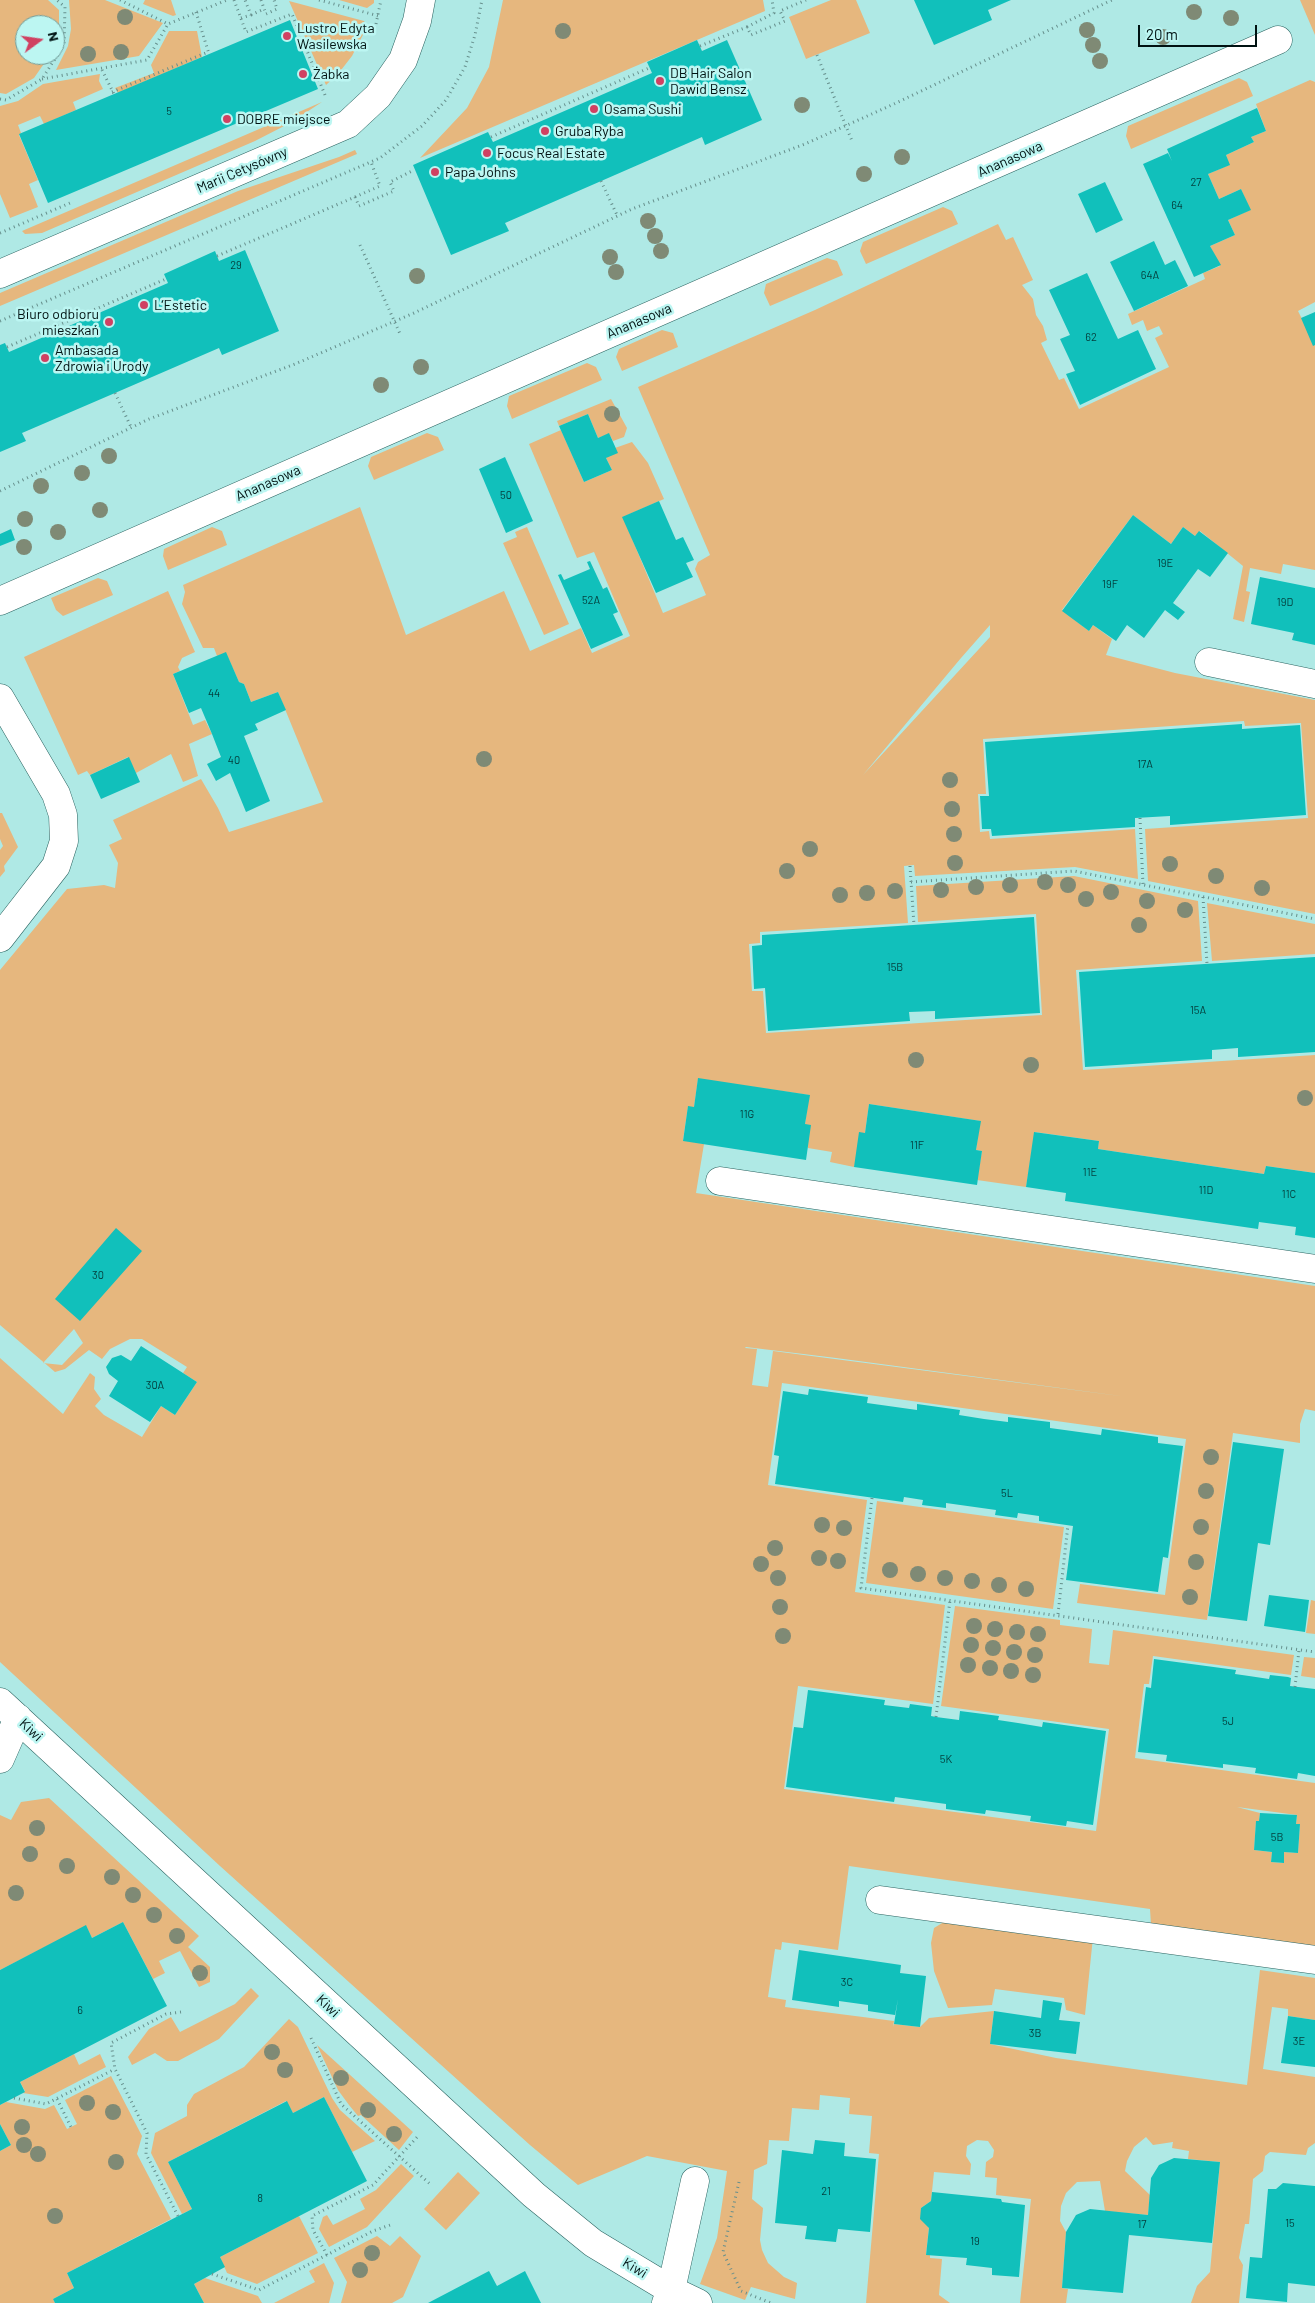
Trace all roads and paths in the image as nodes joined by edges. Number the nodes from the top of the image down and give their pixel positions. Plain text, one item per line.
1 (57, 0) edge
2 (120, 0) edge
3 (227, 0) edge
4 (234, 0) edge
5 (245, 0) edge
6 (261, 0) edge
7 (274, 0) edge
8 (319, 0) edge
9 (381, 0) edge
10 (421, 0) edge
11 (772, 0) edge
12 (806, 0) edge
13 (1100, 0) edge
14 (1112, 0) edge
15 (1102, 4) junction
16 (264, 9) junction
17 (196, 12) junction
18 (251, 15) junction
19 (379, 16) junction
20 (241, 18) junction
21 (168, 24) junction
22 (747, 26) junction
23 (374, 31) dead end
24 (1278, 40) dead end
25 (700, 46) dead end
26 (817, 55) dead end
27 (649, 68) dead end
28 (102, 70) junction
29 (42, 79) junction
30 (330, 92) dead end
31 (325, 95) junction
32 (320, 97) dead end
33 (0, 98) edge
34 (846, 126) junction
35 (491, 137) dead end
36 (852, 141) dead end
37 (371, 162) dead end
38 (414, 170) dead end
39 (601, 181) dead end
40 (355, 196) junction
41 (617, 216) junction
42 (360, 245) dead end
43 (217, 256) dead end
44 (0, 274) edge
45 (166, 278) dead end
46 (395, 321) junction
47 (401, 336) dead end
48 (7, 347) dead end
49 (115, 393) dead end
50 (132, 427) junction
51 (0, 491) edge
52 (0, 601) edge
53 (1210, 662) dead end
54 (1315, 684) edge
55 (0, 698) edge
56 (1140, 818) dead end
57 (910, 866) dead end
58 (911, 882) junction
59 (1143, 885) junction
60 (1202, 897) junction
61 (1315, 919) edge
62 (914, 925) dead end
63 (0, 938) edge
64 (1207, 964) dead end
65 (720, 1182) dead end
66 (1315, 1269) edge
67 (872, 1498) dead end
68 (1068, 1525) dead end
69 (950, 1600) junction
70 (1058, 1614) junction
71 (1300, 1650) junction
72 (1315, 1652) edge
73 (1295, 1686) dead end
74 (9, 1710) edge
75 (936, 1716) dead end
76 (0, 1759) edge
77 (880, 1900) dead end
78 (1315, 1960) edge
79 (181, 2012) dead end
80 (309, 2034) dead end
81 (108, 2036) dead end
82 (111, 2042) junction
83 (115, 2069) junction
84 (14, 2098) dead end
85 (57, 2099) junction
86 (71, 2127) dead end
87 (421, 2132) dead end
88 (399, 2156) junction
89 (694, 2181) dead end
90 (739, 2182) dead end
91 (430, 2184) dead end
92 (309, 2211) dead end
93 (178, 2216) dead end
94 (312, 2216) junction
95 (392, 2224) dead end
96 (327, 2255) junction
97 (212, 2274) dead end
98 (669, 2296) edge
99 (698, 2303) edge
100 (771, 2303) edge

1 - 29 path
2 - 21 path
3 - 17 path
4 - 20 path
5 - 18 path
6 - 16 path
7 - 16 path
8 - 19 path
9 - 19 path
10 - 44 street, Marii Cetysówny
11 - 22 path
12 - 22 path
13 - 15 path
14 - 15 path
15 - 34 path
16 - 18 path
17 - 21 path
17 - 28 path
18 - 20 path
19 - 23 path
20 - 31 path
21 - 28 path
22 - 25 path
24 - 52 street, Ananasowa
26 - 34 path
27 - 35 path
28 - 29 path
29 - 33 path
30 - 31 path
31 - 32 path
34 - 36 path
34 - 41 path
37 - 40 path
38 - 40 path
39 - 41 path
40 - 43 path
41 - 46 path
42 - 46 path
45 - 48 path
46 - 47 path
46 - 50 path
49 - 50 path
50 - 51 path
53 - 54 street
55 - 63 street
56 - 59 path
57 - 58 path
58 - 59 path
58 - 62 path
59 - 60 path
60 - 61 path
60 - 64 path
65 - 66 street
67 - 69 path
68 - 70 path
69 - 70 path
69 - 75 path
70 - 71 path
71 - 72 path
71 - 73 path
74 - 76 street
74 - 98 street, Kiwi
77 - 78 street
79 - 82 path
80 - 88 path
81 - 82 path
82 - 83 path
83 - 85 path
83 - 93 path
84 - 85 path
85 - 86 path
87 - 88 path
88 - 91 path
88 - 94 path
89 - 98 street
90 - 100 path
92 - 94 path
94 - 96 path
95 - 96 path
96 - 97 path
98 - 99 street, Kiwi

